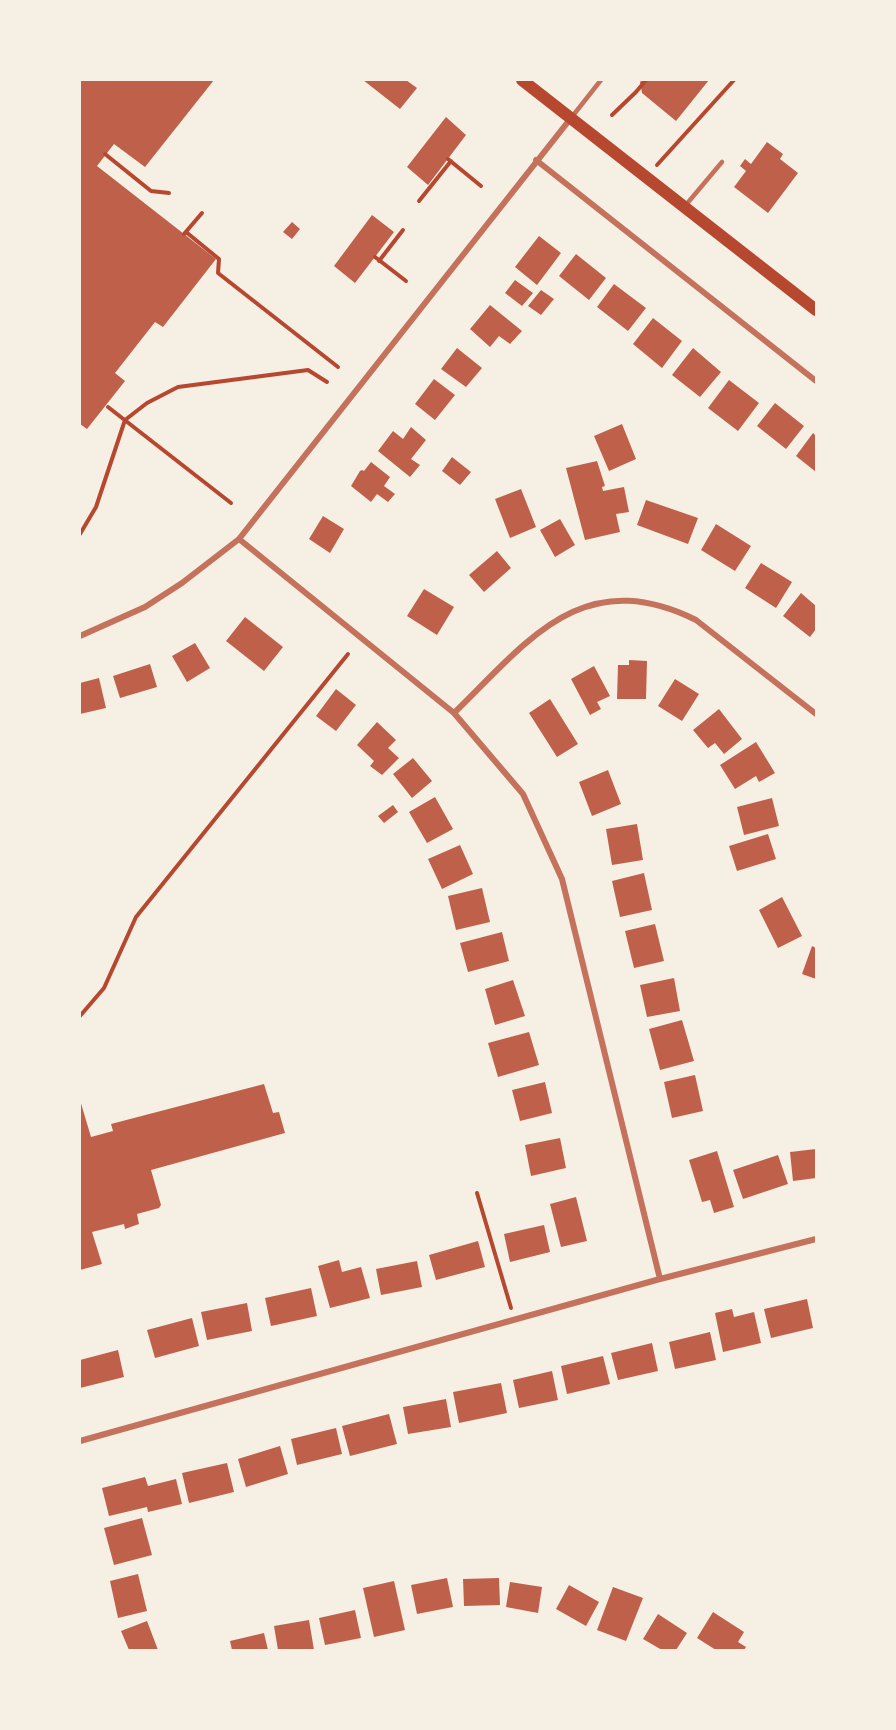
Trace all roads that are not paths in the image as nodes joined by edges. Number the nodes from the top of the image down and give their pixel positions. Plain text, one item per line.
1 (522, 80) edge
2 (601, 80) edge
3 (571, 118) junction
4 (536, 160) junction
5 (722, 162) dead end
6 (684, 207) junction
7 (816, 310) edge
8 (816, 381) edge
9 (239, 539) junction
10 (80, 636) edge
11 (454, 713) junction
12 (816, 714) edge
13 (816, 1239) edge
14 (660, 1280) junction
15 (80, 1441) edge

1 - 3 main road
2 - 3 lane
3 - 4 street
3 - 6 main road
4 - 8 street
4 - 9 street
5 - 6 lane
6 - 7 main road
9 - 10 street
9 - 11 street
11 - 12 street
11 - 14 street
13 - 14 street
14 - 15 street

